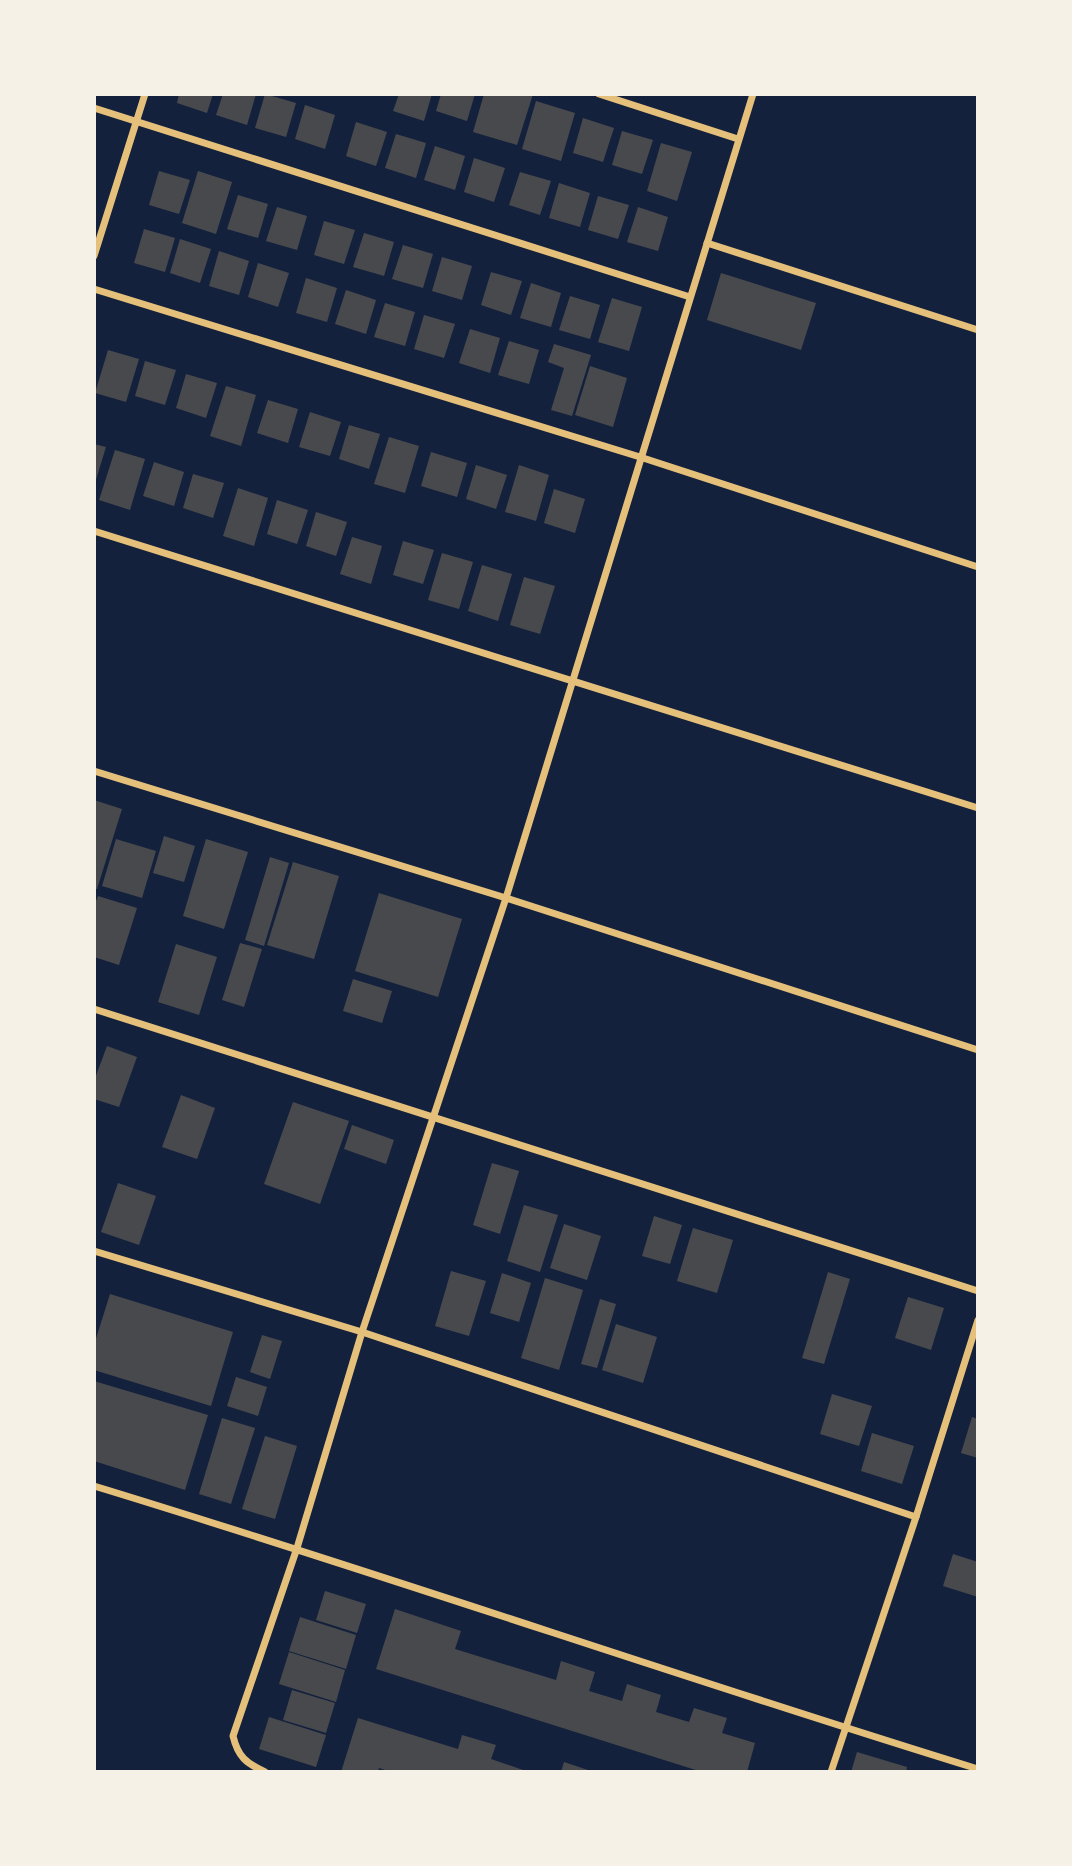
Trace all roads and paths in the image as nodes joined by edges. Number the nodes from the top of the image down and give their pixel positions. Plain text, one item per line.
1 (145, 94) edge
2 (599, 94) edge
3 (753, 94) edge
4 (94, 108) edge
5 (137, 122) junction
6 (738, 139) junction
7 (707, 243) junction
8 (94, 256) edge
9 (94, 289) edge
10 (690, 298) junction
11 (978, 330) edge
12 (640, 457) junction
13 (94, 531) edge
14 (978, 568) edge
15 (573, 681) junction
16 (94, 771) edge
17 (978, 808) edge
18 (506, 898) junction
19 (94, 1009) edge
20 (978, 1050) edge
21 (433, 1117) junction
22 (94, 1251) edge
23 (978, 1291) edge
24 (978, 1320) edge
25 (362, 1332) junction
26 (94, 1486) edge
27 (916, 1517) junction
28 (297, 1548) junction
29 (844, 1728) junction
30 (978, 1769) edge
31 (265, 1772) edge
32 (831, 1772) edge

1 - 5 street
2 - 6 street
3 - 6 street
4 - 5 street
5 - 8 street
5 - 10 street
6 - 7 street
7 - 10 street
7 - 11 street
9 - 12 street
10 - 12 street
12 - 14 street
12 - 15 street
13 - 15 street
15 - 17 street
15 - 18 street
16 - 18 street
18 - 20 street
18 - 21 street
19 - 21 street
21 - 23 street
21 - 25 street
22 - 25 street
24 - 27 street
25 - 27 street
25 - 28 street
26 - 28 street
27 - 29 street
28 - 29 street
28 - 31 street
29 - 30 street
29 - 32 street

